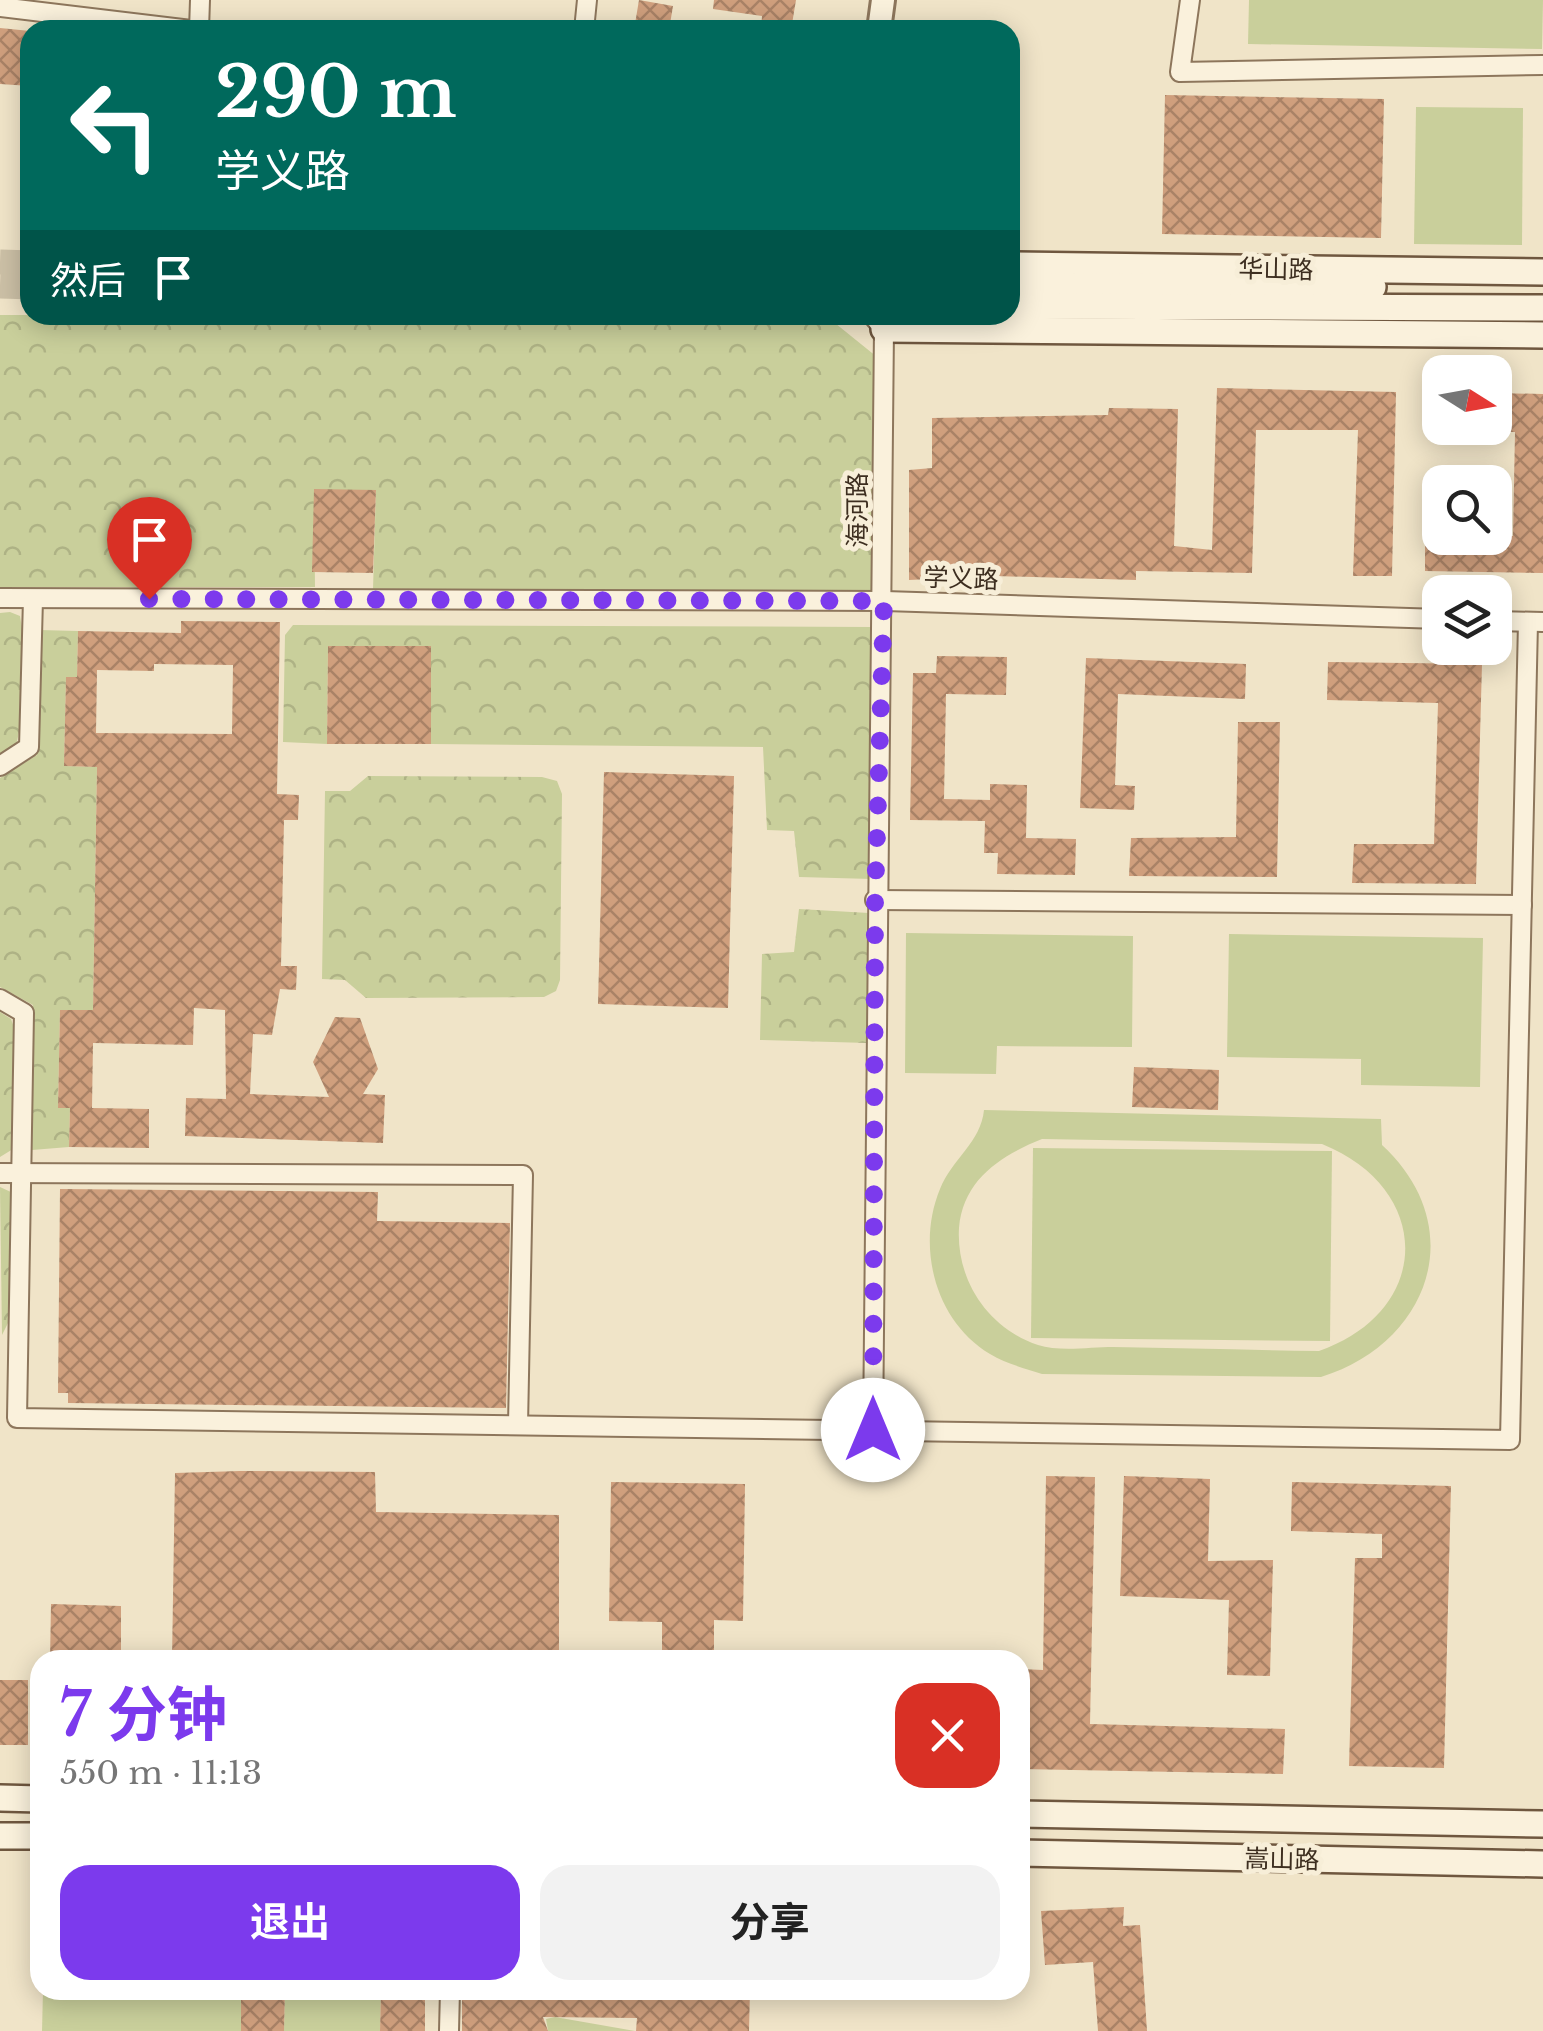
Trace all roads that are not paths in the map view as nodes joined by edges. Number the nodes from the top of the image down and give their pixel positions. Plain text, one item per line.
1 (1190, 0) edge
2 (0, 8) edge
3 (104, 20) edge
4 (1543, 66) edge
5 (1020, 265) edge
6 (1543, 272) edge
7 (1020, 286) edge
8 (1543, 288) edge
9 (1020, 306) edge
10 (1543, 308) edge
11 (878, 325) edge
12 (1020, 325) edge
13 (1543, 335) edge
14 (0, 598) edge
15 (33, 599) junction
16 (884, 601) junction
17 (1422, 618) edge
18 (1536, 622) edge
19 (0, 766) edge
20 (875, 900) junction
21 (1522, 905) junction
22 (0, 999) edge
23 (0, 1172) edge
24 (21, 1173) junction
25 (9, 1354) edge
26 (8, 1418) edge
27 (518, 1426) junction
28 (873, 1430) junction
29 (0, 1798) edge
30 (30, 1799) edge
31 (1030, 1814) edge
32 (1543, 1824) edge
33 (0, 1836) edge
34 (30, 1836) edge
35 (1030, 1853) edge
36 (1543, 1864) edge
37 (450, 2000) edge
38 (449, 2031) edge

1 - 4 street
2 - 3 street
5 - 6 main road, 华山路
7 - 8 main road
9 - 10 main road, 华山路
11 - 16 street, 海河路
12 - 13 main road
14 - 15 street, 学义路
15 - 16 street, 学义路
15 - 19 street
16 - 17 street, 学义路
16 - 20 street, 海河路
18 - 21 street
20 - 21 street
20 - 28 street, 海河路
21 - 28 street
22 - 24 street
23 - 24 street
24 - 25 street
24 - 27 street
25 - 26 street
26 - 27 street
27 - 28 street
29 - 30 main road
31 - 32 main road, 嵩山路
33 - 34 main road
35 - 36 main road, 嵩山路
37 - 38 street

